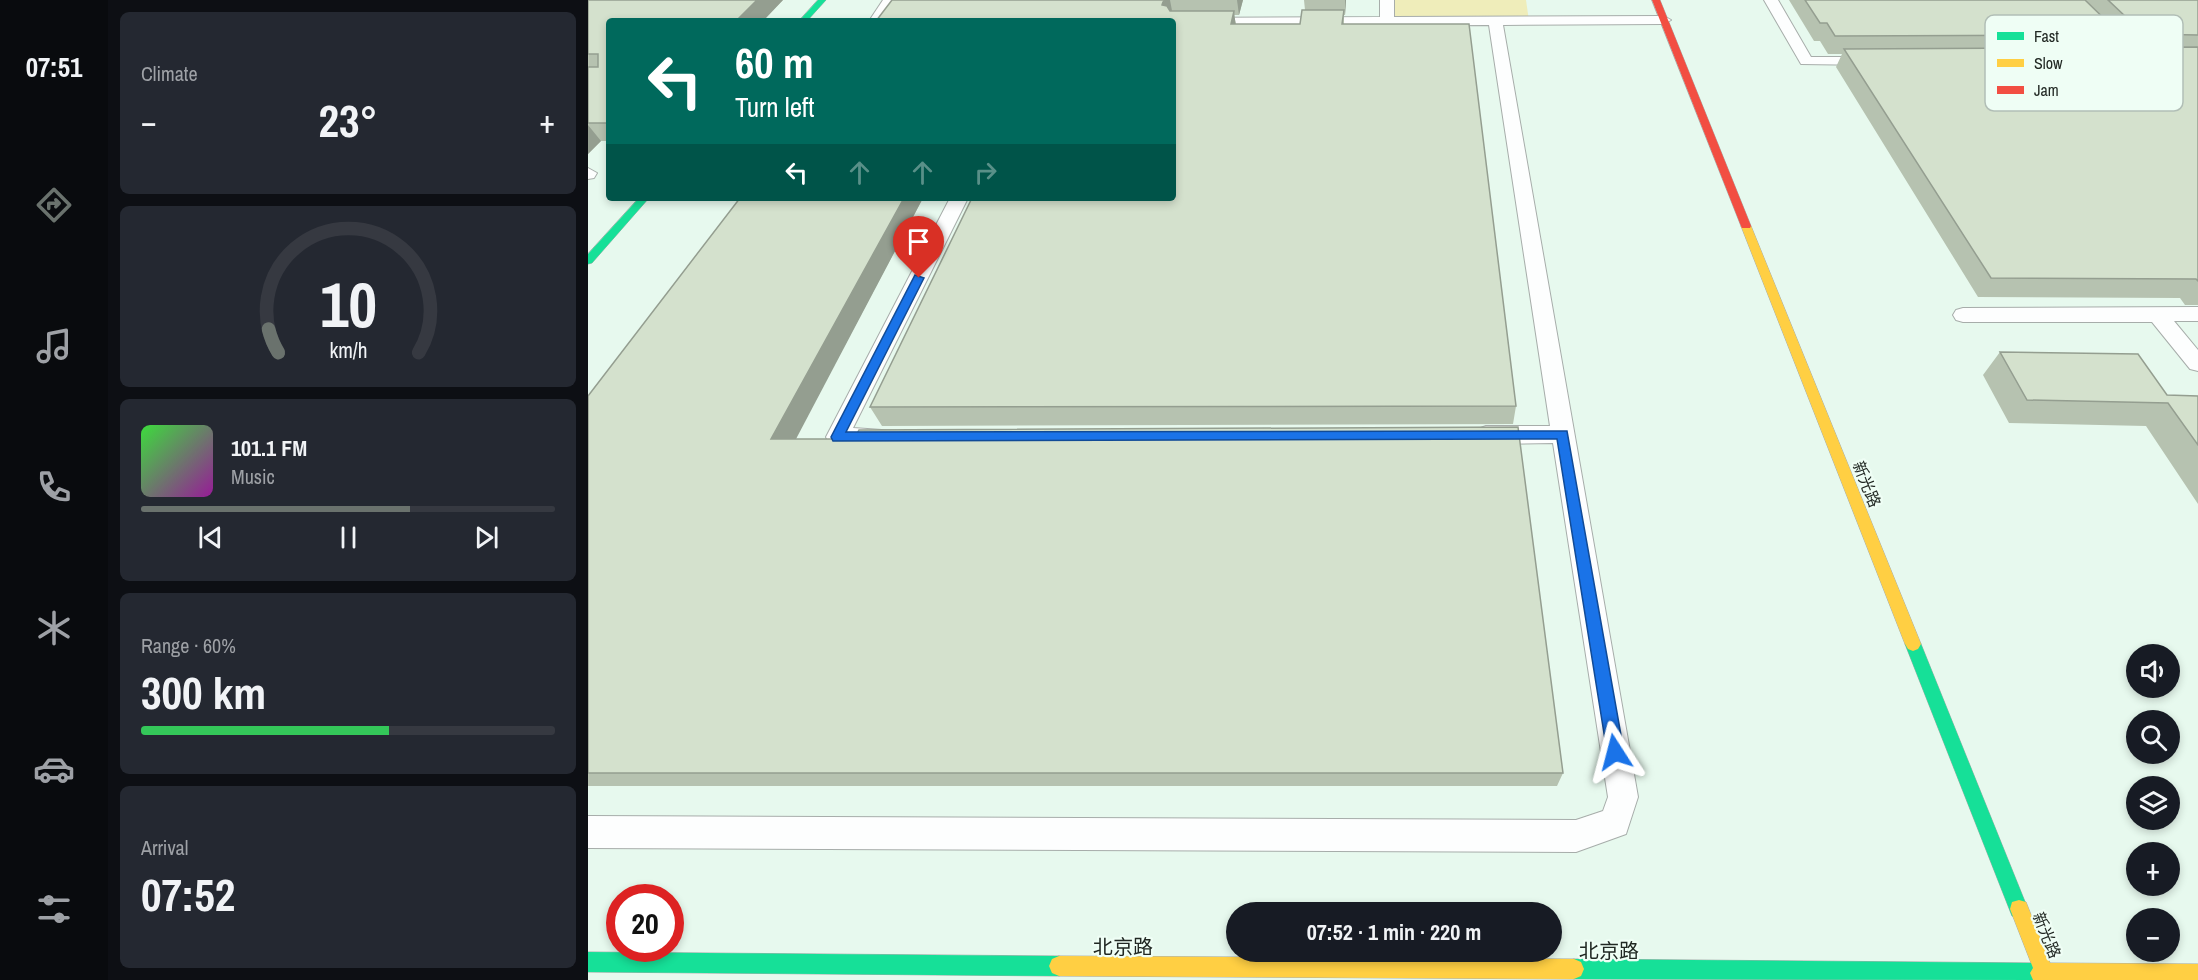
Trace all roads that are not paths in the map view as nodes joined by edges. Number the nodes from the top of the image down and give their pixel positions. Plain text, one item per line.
1 (822, 0) edge
2 (890, 0) edge
3 (1388, 0) edge
4 (1656, 0) edge
5 (1771, 0) edge
6 (2068, 0) edge
7 (2083, 15) edge
8 (806, 18) edge
9 (878, 18) edge
10 (1665, 20) junction
11 (1387, 21) junction
12 (1495, 21) junction
13 (1176, 22) edge
14 (2183, 58) edge
15 (2198, 58) edge
16 (1889, 61) edge
17 (641, 201) edge
18 (958, 201) edge
19 (588, 261) edge
20 (2198, 314) edge
21 (1963, 315) dead end
22 (2158, 315) junction
23 (2198, 364) edge
24 (1563, 434) junction
25 (1468, 435) edge
26 (909, 437) edge
27 (588, 832) edge
28 (588, 962) edge
29 (2198, 974) edge
30 (2045, 977) edge

1 - 8 street
2 - 9 lane
3 - 11 lane
4 - 10 street, 新光路
5 - 16 lane
6 - 7 lane
10 - 12 lane
10 - 30 street, 新光路
11 - 12 lane
11 - 13 lane
12 - 24 lane
14 - 15 lane
17 - 19 street
18 - 26 lane
20 - 22 lane
21 - 22 lane
22 - 23 lane
24 - 25 lane
24 - 27 lane
28 - 30 street, 北京路
29 - 30 street, 北京路

